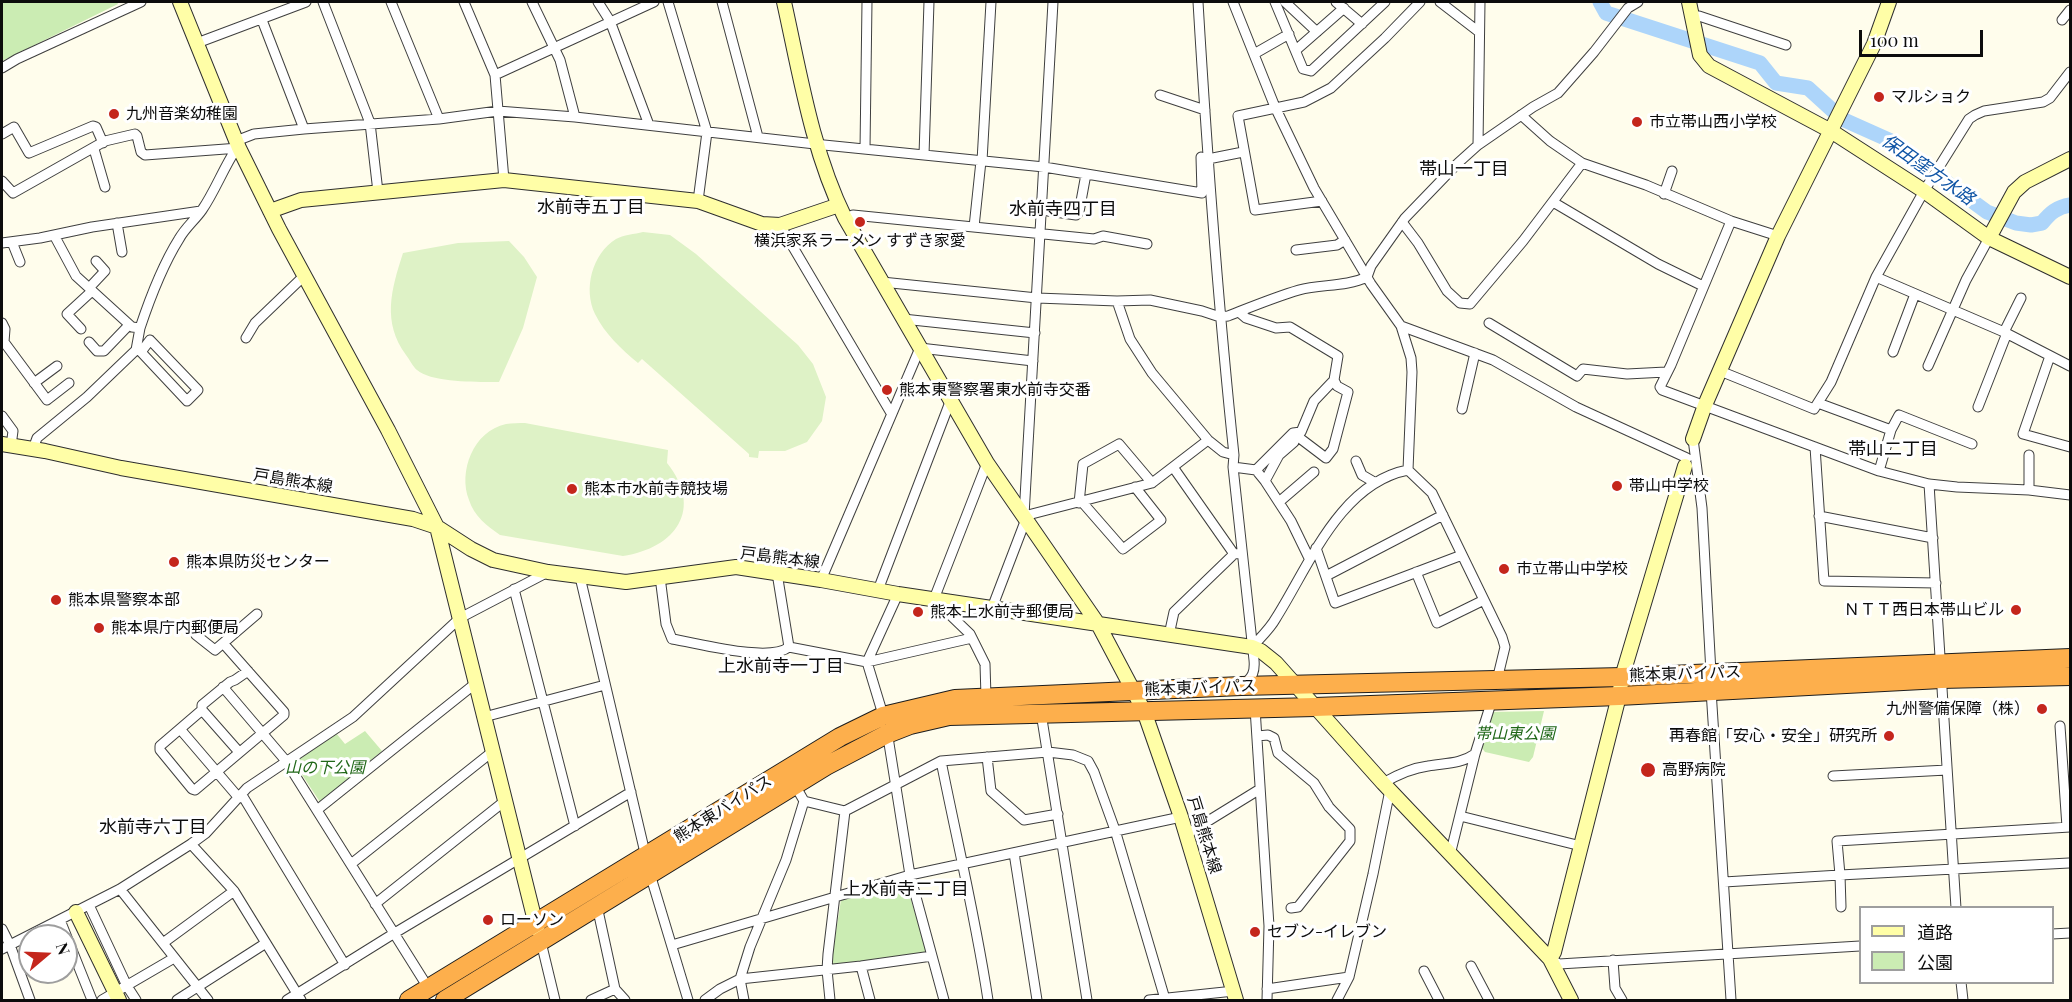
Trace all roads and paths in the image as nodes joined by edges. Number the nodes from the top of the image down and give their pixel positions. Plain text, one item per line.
1 (141, 2) edge
2 (180, 2) edge
3 (306, 2) edge
4 (323, 2) edge
5 (391, 2) edge
6 (464, 2) edge
7 (532, 2) edge
8 (598, 2) edge
9 (654, 2) edge
10 (668, 2) edge
11 (722, 2) edge
12 (784, 2) edge
13 (867, 2) edge
14 (929, 2) edge
15 (991, 2) edge
16 (1053, 2) edge
17 (1198, 2) edge
18 (1233, 2) edge
19 (1275, 2) edge
20 (1286, 2) edge
21 (1336, 2) edge
22 (1385, 2) edge
23 (1420, 2) edge
24 (1440, 2) edge
25 (1480, 2) edge
26 (1638, 2) edge
27 (1689, 2) edge
28 (1889, 2) edge
29 (1344, 8) junction
30 (2070, 10) edge
31 (1692, 17) junction
32 (262, 20) junction
33 (2062, 20) dead end
34 (610, 21) junction
35 (1362, 24) junction
36 (1317, 32) junction
37 (1479, 32) junction
38 (1289, 34) junction
39 (197, 43) junction
40 (1786, 45) dead end
41 (555, 47) junction
42 (1296, 50) junction
43 (1254, 54) junction
44 (2, 68) edge
45 (2070, 72) edge
46 (495, 75) junction
47 (1160, 95) dead end
48 (1275, 107) junction
49 (1205, 110) junction
50 (498, 111) junction
51 (1521, 115) junction
52 (575, 117) junction
53 (439, 119) junction
54 (370, 123) junction
55 (649, 125) junction
56 (1832, 128) junction
57 (304, 129) junction
58 (707, 132) junction
59 (2, 134) edge
60 (759, 137) junction
61 (103, 143) junction
62 (816, 144) junction
63 (1478, 145) junction
64 (237, 146) junction
65 (94, 149) junction
66 (865, 149) junction
67 (1243, 152) junction
68 (924, 155) junction
69 (1208, 159) junction
70 (2070, 159) edge
71 (982, 161) junction
72 (1582, 163) junction
73 (1044, 167) junction
74 (1672, 171) dead end
75 (1086, 174) junction
76 (504, 180) junction
77 (2, 181) edge
78 (105, 187) dead end
79 (1924, 191) junction
80 (378, 192) junction
81 (1664, 194) junction
82 (698, 201) junction
83 (1322, 201) junction
84 (1552, 202) junction
85 (839, 205) junction
86 (201, 211) junction
87 (270, 211) junction
88 (1048, 211) dead end
89 (845, 218) junction
90 (1731, 221) junction
91 (1402, 222) junction
92 (117, 223) junction
93 (780, 225) junction
94 (974, 227) junction
95 (54, 235) junction
96 (1040, 235) junction
97 (1778, 237) junction
98 (1989, 238) junction
99 (1345, 240) junction
100 (12, 242) junction
101 (2, 243) edge
102 (1147, 244) dead end
103 (1296, 250) dead end
104 (122, 252) dead end
105 (96, 261) dead end
106 (21, 262) dead end
107 (305, 275) junction
108 (1367, 277) junction
109 (1876, 278) junction
110 (2070, 278) edge
111 (882, 282) junction
112 (1703, 286) junction
113 (90, 289) junction
114 (1915, 294) junction
115 (1037, 298) junction
116 (2021, 298) dead end
117 (1117, 301) junction
118 (1952, 310) junction
119 (1239, 312) junction
120 (1220, 317) junction
121 (903, 319) junction
122 (2, 323) edge
123 (1489, 323) dead end
124 (129, 325) junction
125 (1401, 326) junction
126 (140, 328) junction
127 (81, 329) dead end
128 (1035, 333) junction
129 (2005, 333) junction
130 (246, 338) dead end
131 (150, 340) joint
132 (89, 342) dead end
133 (3, 343) edge
134 (920, 348) junction
135 (1893, 351) dead end
136 (1475, 353) junction
137 (2050, 356) junction
138 (1033, 361) junction
139 (57, 366) dead end
140 (1928, 366) dead end
141 (2070, 366) edge
142 (1720, 371) junction
143 (1666, 372) junction
144 (1334, 380) junction
145 (34, 383) junction
146 (69, 383) dead end
147 (950, 402) junction
148 (1818, 403) junction
149 (1705, 405) junction
150 (1978, 407) dead end
151 (1462, 409) dead end
152 (891, 413) junction
153 (2, 416) edge
154 (1891, 430) junction
155 (1293, 437) junction
156 (1208, 440) junction
157 (1693, 440) junction
158 (1972, 444) dead end
159 (6, 445) edge
160 (1815, 447) junction
161 (2070, 447) edge
162 (33, 449) junction
163 (1234, 454) junction
164 (2029, 455) dead end
165 (1356, 461) dead end
166 (1686, 462) junction
167 (987, 463) junction
168 (1173, 467) junction
169 (1233, 467) junction
170 (1256, 470) junction
171 (1408, 471) junction
172 (1879, 471) junction
173 (1314, 472) dead end
174 (1265, 481) junction
175 (1374, 482) junction
176 (1152, 483) junction
177 (1929, 484) junction
178 (1135, 487) junction
179 (2029, 490) junction
180 (2070, 495) edge
181 (1080, 502) junction
182 (1279, 502) junction
183 (1443, 516) junction
184 (1819, 516) junction
185 (1025, 517) junction
186 (437, 527) junction
187 (1933, 538) junction
188 (1316, 548) junction
189 (1238, 553) junction
190 (1462, 555) junction
191 (1310, 558) junction
192 (548, 572) junction
193 (1416, 572) junction
194 (777, 573) junction
195 (1326, 576) junction
196 (580, 577) junction
197 (660, 577) junction
198 (821, 580) junction
199 (1936, 584) junction
200 (514, 589) junction
201 (878, 590) junction
202 (898, 594) junction
203 (939, 600) junction
204 (1484, 600) junction
205 (992, 608) junction
206 (257, 614) dead end
207 (460, 618) junction
208 (1098, 624) junction
209 (196, 635) dead end
210 (1169, 635) junction
211 (972, 638) junction
212 (223, 643) junction
213 (789, 647) junction
214 (1252, 647) junction
215 (2070, 658) edge
216 (867, 663) junction
217 (248, 671) junction
218 (1941, 671) junction
219 (2070, 676) edge
220 (1622, 677) junction
221 (1497, 680) junction
222 (476, 682) junction
223 (1711, 682) junction
224 (604, 685) junction
225 (1241, 686) junction
226 (1297, 686) junction
227 (223, 687) junction
228 (1134, 691) junction
229 (1619, 696) junction
230 (986, 697) junction
231 (1492, 700) junction
232 (543, 702) junction
233 (1315, 707) junction
234 (1255, 708) junction
235 (202, 710) junction
236 (1144, 711) junction
237 (1041, 713) junction
238 (884, 716) junction
239 (484, 717) junction
240 (2060, 726) dead end
241 (180, 729) junction
242 (262, 733) junction
243 (888, 734) junction
244 (1257, 736) junction
245 (239, 752) junction
246 (492, 752) junction
247 (1048, 752) junction
248 (1475, 754) junction
249 (987, 757) junction
250 (286, 761) junction
251 (941, 761) junction
252 (1947, 770) junction
253 (216, 772) junction
254 (1833, 776) dead end
255 (896, 783) junction
256 (1386, 787) junction
257 (1260, 789) junction
258 (631, 792) junction
259 (800, 794) junction
260 (240, 796) junction
261 (506, 800) junction
262 (317, 810) junction
263 (845, 811) junction
264 (1058, 814) junction
265 (1460, 816) junction
266 (1181, 817) junction
267 (575, 826) junction
268 (2069, 827) edge
269 (1115, 830) junction
270 (1187, 834) junction
271 (1951, 835) junction
272 (1063, 842) junction
273 (191, 844) junction
274 (1581, 846) junction
275 (1014, 853) junction
276 (1450, 855) junction
277 (519, 859) junction
278 (2069, 863) edge
279 (351, 864) junction
280 (961, 864) junction
281 (648, 865) junction
282 (1954, 870) junction
283 (910, 875) junction
284 (1840, 875) junction
285 (1724, 882) junction
286 (120, 889) junction
287 (234, 891) junction
288 (836, 896) junction
289 (375, 904) junction
290 (597, 906) junction
291 (1956, 906) edge
292 (1841, 907) dead end
293 (1291, 908) dead end
294 (82, 909) junction
295 (763, 918) junction
296 (60, 920) junction
297 (2, 929) edge
298 (538, 933) junction
299 (2070, 933) edge
300 (393, 934) junction
301 (2054, 934) edge
302 (163, 943) junction
303 (266, 943) junction
304 (672, 945) junction
305 (1859, 946) edge
306 (6, 947) edge
307 (1728, 953) junction
308 (932, 956) junction
309 (174, 958) junction
310 (1550, 959) junction
311 (1613, 960) junction
312 (345, 965) junction
313 (861, 966) junction
314 (1471, 966) dead end
315 (827, 970) junction
316 (1424, 970) dead end
317 (1349, 977) junction
318 (740, 979) junction
319 (1961, 984) edge
320 (197, 987) junction
321 (429, 989) junction
322 (615, 989) junction
323 (1267, 989) junction
324 (121, 993) edge
325 (1235, 996) edge
326 (299, 997) edge
327 (1165, 999) junction
328 (30, 1000) edge
329 (92, 1000) edge
330 (102, 1000) edge
331 (136, 1000) edge
332 (177, 1000) edge
333 (208, 1000) edge
334 (287, 1000) edge
335 (410, 1000) edge
336 (445, 1000) edge
337 (555, 1000) edge
338 (591, 1000) edge
339 (625, 1000) edge
340 (685, 1000) edge
341 (705, 1000) edge
342 (744, 1000) edge
343 (830, 1000) edge
344 (870, 1000) edge
345 (944, 1000) edge
346 (988, 1000) edge
347 (1037, 1000) edge
348 (1087, 1000) edge
349 (1149, 1000) edge
350 (1267, 1000) edge
351 (1337, 1000) edge
352 (1439, 1000) edge
353 (1489, 1000) edge
354 (1571, 1000) edge
355 (1622, 1000) edge
356 (1731, 1000) edge
357 (1963, 1000) edge

1 - 44 street
2 - 39 street
3 - 32 street
4 - 54 street
5 - 53 street
6 - 46 street
7 - 41 street
8 - 34 street
9 - 34 street
10 - 58 street
11 - 60 street
12 - 62 street
13 - 66 street
14 - 68 street
15 - 71 street
16 - 73 street
17 - 49 street
18 - 43 street
19 - 38 street
20 - 36 street
21 - 29 street
22 - 35 street
23 - 48 street
24 - 37 street
25 - 37 street
26 - 51 street
27 - 31 street
28 - 56 street
29 - 35 street
29 - 36 street
30 - 33 street
31 - 40 street
31 - 56 street
32 - 39 street
32 - 57 street
34 - 41 street
34 - 55 street
35 - 42 street
36 - 42 street
37 - 63 street
38 - 42 street
38 - 43 street
39 - 64 street
41 - 46 street
41 - 52 street
43 - 48 street
45 - 79 street
46 - 50 street
47 - 49 street
48 - 67 street
48 - 83 street
49 - 69 street
50 - 52 street
50 - 53 street
50 - 76 street
51 - 63 street
51 - 72 street
52 - 55 street
53 - 54 street
54 - 57 street
54 - 80 street
55 - 58 street
56 - 79 street
56 - 97 street
57 - 64 street
58 - 60 street
58 - 82 street
59 - 61 street
60 - 62 street
61 - 64 street
61 - 65 street
62 - 66 street
62 - 85 street
63 - 91 street
64 - 86 street
64 - 87 street
65 - 77 street
65 - 78 street
66 - 68 street
67 - 69 street
67 - 83 street
68 - 71 street
69 - 75 street
69 - 120 street
70 - 98 street
71 - 73 street
71 - 94 street
72 - 81 street
72 - 84 street
73 - 75 street
73 - 96 street
74 - 81 street
75 - 88 street
76 - 80 street
76 - 82 street
79 - 98 street
79 - 109 street
80 - 87 street
81 - 90 street
82 - 93 street
83 - 99 street
84 - 91 street
84 - 112 street
85 - 89 street
85 - 93 street
86 - 92 street
86 - 126 street
87 - 107 street
89 - 94 street
89 - 111 street
90 - 97 street
90 - 112 street
91 - 108 street
92 - 95 street
92 - 104 street
93 - 152 street
94 - 96 street
95 - 100 street
95 - 113 street
96 - 102 street
96 - 115 street
97 - 142 street
98 - 110 street
98 - 118 street
99 - 103 street
99 - 108 street
100 - 101 street
100 - 106 street
105 - 113 street
107 - 130 street
107 - 186 street
108 - 119 street
108 - 125 street
109 - 114 street
109 - 148 street
111 - 115 street
111 - 121 street
112 - 143 street
113 - 124 street
113 - 127 street
114 - 118 street
114 - 135 street
115 - 117 street
115 - 128 street
116 - 129 street
117 - 120 street
117 - 156 street
118 - 129 street
118 - 140 street
119 - 120 street
119 - 144 street
120 - 163 street
121 - 128 street
121 - 134 street
122 - 133 street
123 - 143 street
124 - 126 street
124 - 132 street
125 - 136 street
125 - 171 street
126 - 162 street
128 - 138 street
129 - 137 street
129 - 150 street
131 - 131 street
133 - 145 street
134 - 138 street
134 - 147 street
134 - 152 street
136 - 151 street
136 - 166 street
137 - 141 street
137 - 161 street
138 - 185 street
139 - 145 street
142 - 148 street
142 - 149 street
143 - 149 street
144 - 155 street
144 - 155 street
145 - 146 street
147 - 167 street
147 - 201 street
148 - 154 street
149 - 157 street
149 - 160 street
152 - 198 street
153 - 159 street
154 - 158 street
154 - 172 street
155 - 170 street
155 - 174 street
156 - 163 street
156 - 168 street
157 - 166 street
157 - 223 street
159 - 162 street, 戸島熊本線
160 - 172 street
160 - 184 street
162 - 186 street, 戸島熊本線
163 - 169 street
164 - 179 street
165 - 175 street
166 - 220 street
167 - 185 street
167 - 203 street
168 - 176 street
168 - 189 street
169 - 170 street
169 - 189 street
170 - 174 street
171 - 175 street
171 - 183 street
172 - 177 street
173 - 182 street
174 - 182 street
175 - 188 street
176 - 178 street
176 - 181 street
177 - 179 street
177 - 187 street
178 - 181 street
178 - 181 street
179 - 180 street
181 - 185 street
182 - 191 street
183 - 190 street
183 - 195 street
184 - 187 street
184 - 199 street
185 - 205 street
185 - 208 street
186 - 192 street, 戸島熊本線
186 - 207 street
187 - 199 street
188 - 191 street
188 - 195 street
189 - 210 street
189 - 214 street
190 - 193 street
190 - 204 street
191 - 214 street
192 - 196 street, 戸島熊本線
192 - 200 street
193 - 195 street
193 - 204 street
194 - 197 street, 戸島熊本線
194 - 198 street, 戸島熊本線
194 - 213 street
196 - 197 street, 戸島熊本線
196 - 224 street
197 - 213 street
198 - 201 street, 戸島熊本線
199 - 218 street
200 - 207 street
200 - 232 street
201 - 202 street, 戸島熊本線
202 - 203 street, 戸島熊本線
202 - 216 street
203 - 205 street, 戸島熊本線
203 - 211 street
204 - 221 street
205 - 208 street, 戸島熊本線
206 - 212 street
207 - 222 street
207 - 250 street
208 - 210 street
208 - 228 street, 戸島熊本線
209 - 212 street
210 - 214 street
211 - 216 street
211 - 230 street
212 - 217 street
213 - 216 street
214 - 225 street
214 - 226 street
215 - 218 highway, 熊本東バイパス
216 - 238 street
217 - 227 street
217 - 242 street
218 - 219 highway, 熊本東バイパス
218 - 223 highway, 熊本東バイパス
218 - 252 street
220 - 221 highway, 熊本東バイパス
220 - 223 highway, 熊本東バイパス
220 - 229 street
221 - 226 highway, 熊本東バイパス
222 - 239 street
222 - 262 street
223 - 229 highway, 熊本東バイパス
223 - 285 street
224 - 232 street
224 - 258 street
225 - 226 highway, 熊本東バイパス
225 - 228 highway, 熊本東バイパス
226 - 233 street
227 - 235 street
227 - 242 street
228 - 230 highway, 熊本東バイパス
228 - 236 street, 戸島熊本線
229 - 231 highway, 熊本東バイパス
229 - 274 street
230 - 238 highway, 熊本東バイパス
231 - 233 highway, 熊本東バイパス
231 - 248 street
232 - 239 street
232 - 267 street
233 - 234 highway, 熊本東バイパス
233 - 256 street
234 - 236 highway, 熊本東バイパス
234 - 244 street
235 - 241 street
235 - 245 street
236 - 237 highway, 熊本東バイパス
236 - 266 street, 戸島熊本線
237 - 243 highway, 熊本東バイパス
237 - 247 street
238 - 243 street
238 - 281 highway, 熊本東バイパス
239 - 246 street
240 - 268 street
241 - 253 street
241 - 253 street
242 - 245 street
242 - 250 street
243 - 255 street
243 - 259 highway, 熊本東バイパス
244 - 257 street
244 - 293 street
245 - 253 street
246 - 261 street
246 - 279 street
247 - 249 street
247 - 264 street
247 - 269 street
248 - 256 street
248 - 265 street
249 - 251 street
249 - 264 street
250 - 260 street
250 - 262 street
251 - 255 street
251 - 280 street
252 - 254 street
252 - 271 street
253 - 260 street
255 - 263 street
255 - 283 street
256 - 276 street
256 - 317 street
257 - 270 street
257 - 323 street
258 - 267 street
258 - 281 street
259 - 263 street
259 - 281 highway, 熊本東バイパス
259 - 295 street
260 - 273 street
260 - 312 street
261 - 277 street
261 - 289 street
262 - 279 street
263 - 288 street
264 - 272 street
265 - 274 street
265 - 276 street
266 - 269 street
266 - 270 street, 戸島熊本線
267 - 277 street
268 - 271 street
269 - 272 street
269 - 327 street
270 - 325 street, 戸島熊本線
271 - 282 street
271 - 284 street
272 - 275 street
272 - 348 street
273 - 286 street
273 - 287 street
274 - 310 street
275 - 280 street
275 - 347 street
276 - 310 street
277 - 298 street
277 - 300 street
278 - 282 street
279 - 289 street
280 - 283 street
280 - 346 street
281 - 290 highway, 熊本東バイパス
281 - 298 highway, 熊本東バイパス
281 - 304 street
282 - 284 street
282 - 291 street
283 - 288 street
283 - 308 street
284 - 285 street
284 - 292 street
285 - 307 street
286 - 294 street
286 - 302 street
287 - 302 street
287 - 303 street
288 - 295 street
288 - 315 street
289 - 300 street
290 - 298 highway, 熊本東バイパス
290 - 322 street
294 - 296 street
294 - 324 street
295 - 304 street
295 - 318 street
296 - 306 street
296 - 329 street
297 - 306 street
298 - 321 highway, 熊本東バイパス
298 - 336 highway, 熊本東バイパス
298 - 337 street
299 - 301 street
300 - 312 street
300 - 321 street
302 - 309 street
303 - 320 street
303 - 326 street
304 - 340 street
305 - 307 street
306 - 328 street
307 - 311 street
307 - 356 street
308 - 313 street
308 - 345 street
309 - 320 street
309 - 324 street
310 - 311 street
310 - 354 street
311 - 355 street
312 - 326 street
313 - 315 street
313 - 344 street
314 - 353 street
315 - 318 street
315 - 343 street
316 - 352 street
317 - 323 street
317 - 351 street
318 - 341 street
318 - 342 street
319 - 357 street
320 - 332 street
320 - 333 street
321 - 335 highway, 熊本東バイパス
322 - 338 street
322 - 339 street
323 - 350 street
324 - 330 street
324 - 331 street
325 - 327 street
326 - 334 street
327 - 349 street

